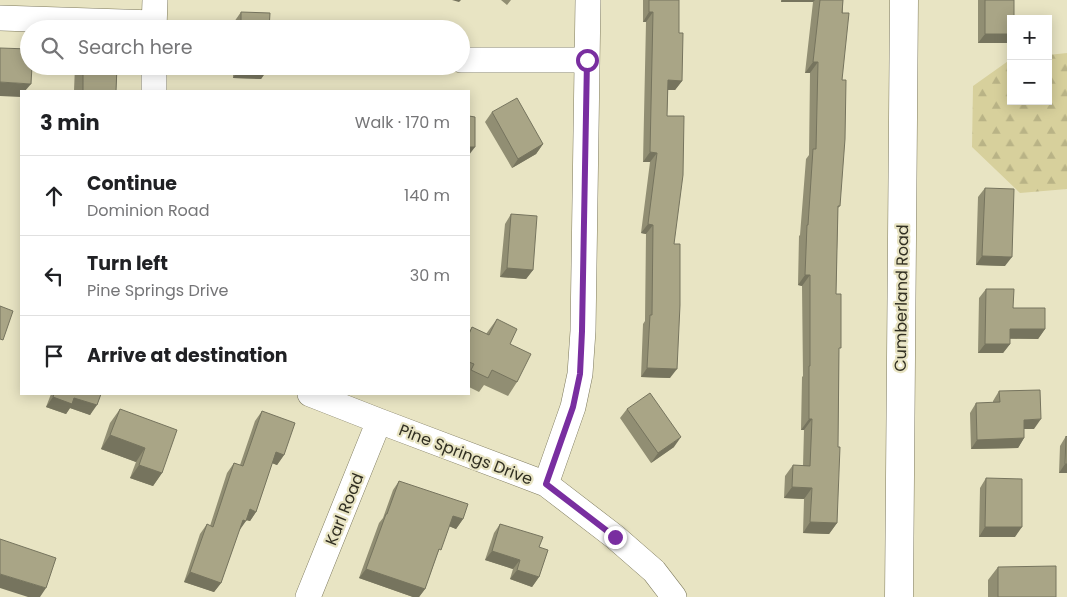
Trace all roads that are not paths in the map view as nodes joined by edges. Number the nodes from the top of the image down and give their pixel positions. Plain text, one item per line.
1 (588, 0) edge
2 (904, 0) edge
3 (154, 17) edge
4 (0, 18) edge
5 (470, 60) edge
6 (587, 60) junction
7 (154, 75) edge
8 (154, 90) edge
9 (313, 395) edge
10 (379, 421) junction
11 (546, 484) junction
12 (308, 597) edge
13 (674, 597) edge
14 (899, 597) edge

1 - 6 street
2 - 14 main road, Cumberland Road
3 - 4 street
5 - 6 street
6 - 11 street
7 - 8 street
9 - 10 street, Pine Springs Drive
10 - 11 street, Pine Springs Drive
10 - 12 street, Karl Road
11 - 13 street, Pine Springs Drive

